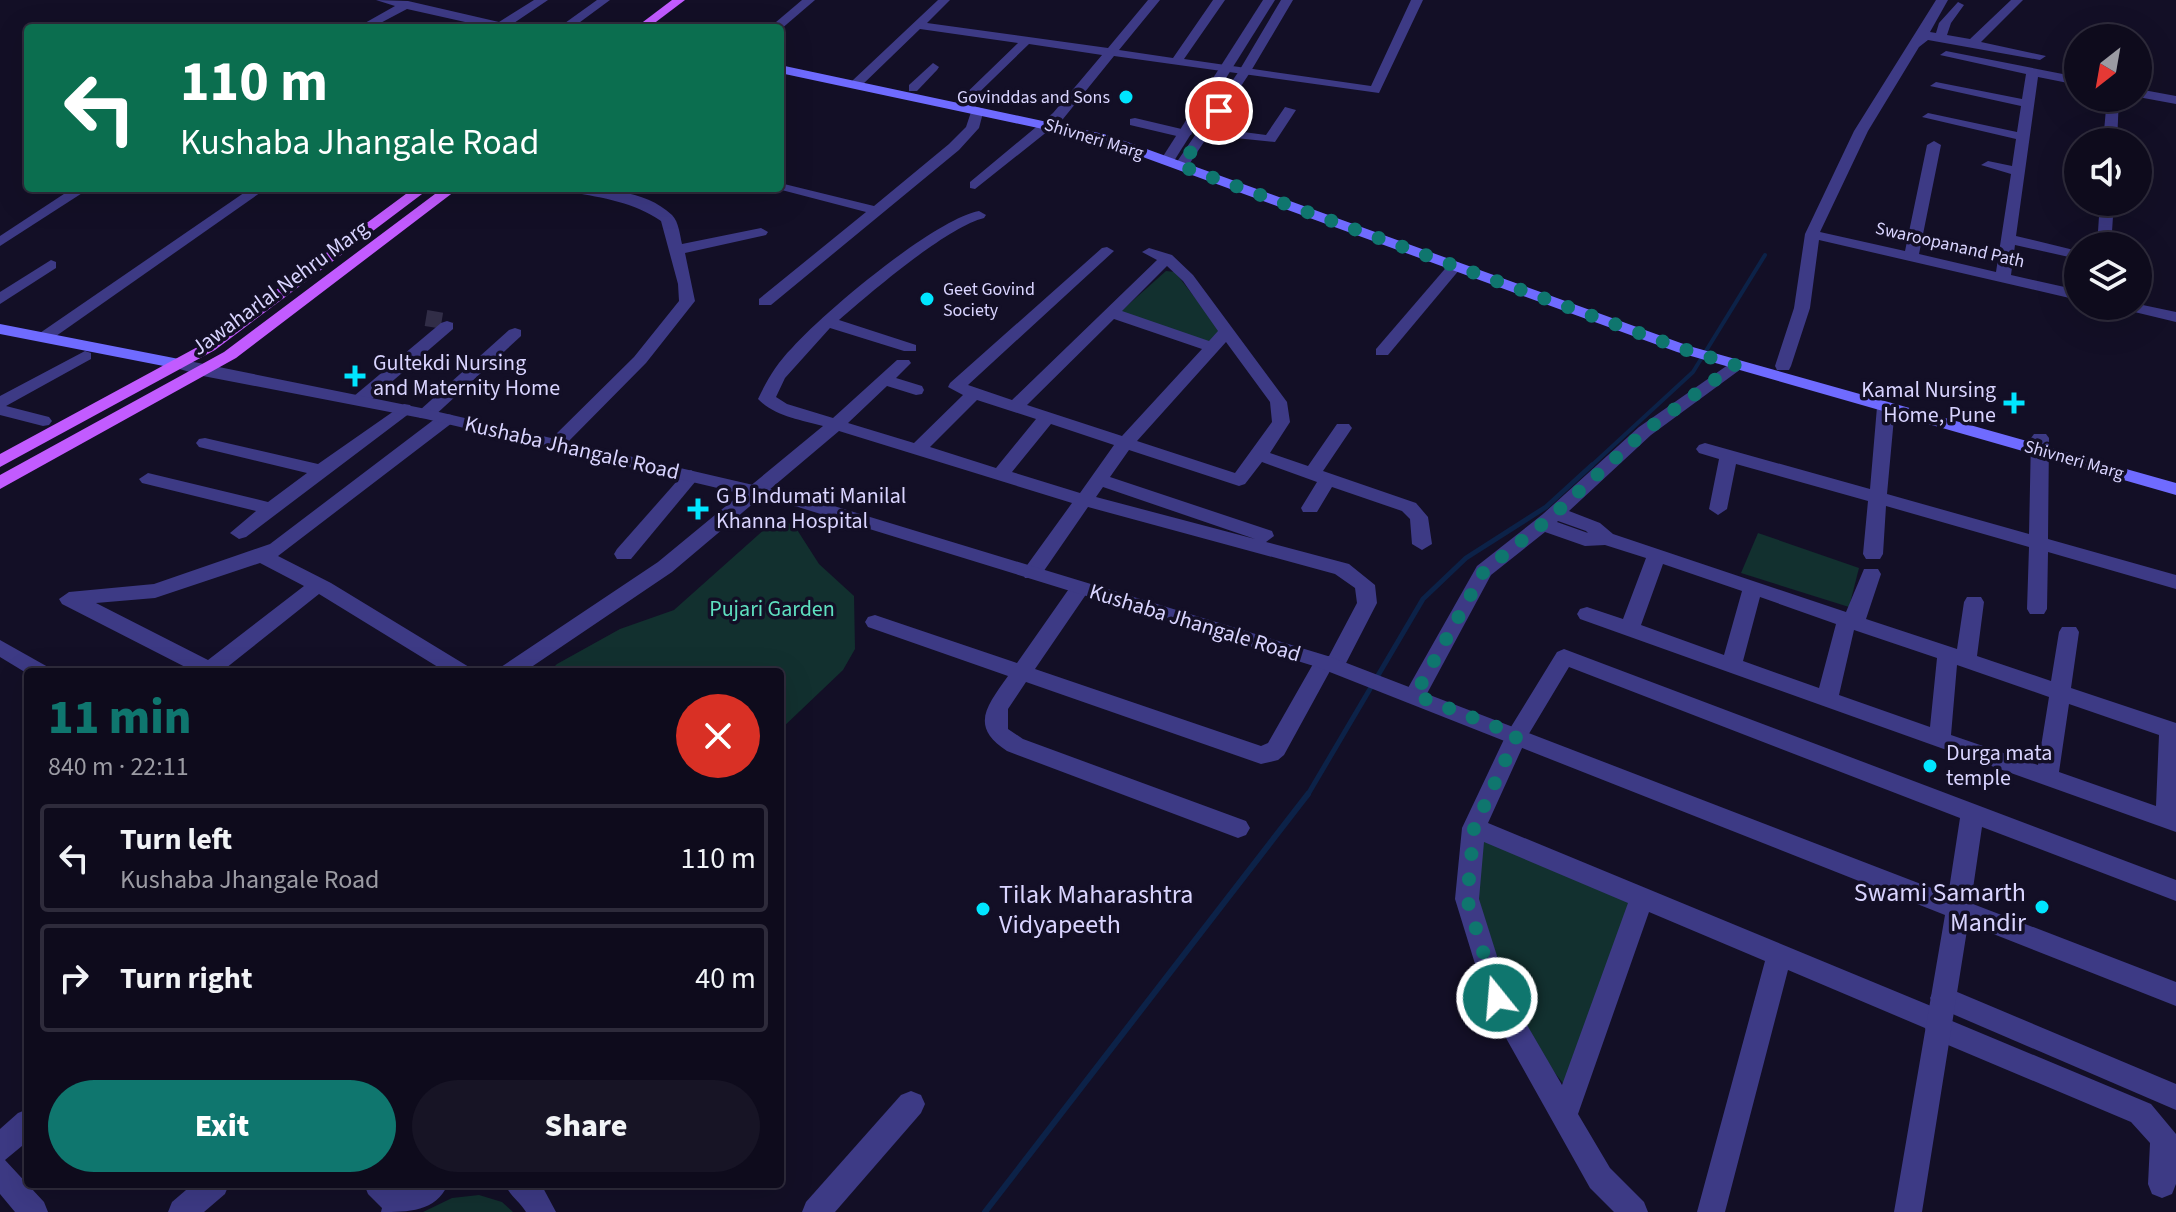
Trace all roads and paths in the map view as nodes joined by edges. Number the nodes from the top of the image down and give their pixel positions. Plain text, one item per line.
1 (382, 0) edge
2 (415, 0) edge
3 (542, 0) edge
4 (604, 0) edge
5 (679, 0) edge
6 (689, 0) edge
7 (809, 0) edge
8 (944, 0) edge
9 (1154, 0) edge
10 (1219, 0) edge
11 (1269, 0) edge
12 (1287, 0) edge
13 (1417, 0) edge
14 (1942, 0) edge
15 (2017, 0) edge
16 (1958, 5) dead end
17 (403, 7) junction
18 (370, 24) edge
19 (488, 24) edge
20 (507, 24) edge
21 (570, 24) edge
22 (646, 24) edge
23 (657, 24) edge
24 (780, 24) edge
25 (918, 25) junction
26 (1941, 37) junction
27 (1920, 39) junction
28 (1026, 41) junction
29 (1973, 43) junction
30 (1112, 53) junction
31 (1946, 55) dead end
32 (2040, 56) dead end
33 (784, 61) edge
34 (1176, 62) junction
35 (933, 67) dead end
36 (1227, 69) junction
37 (784, 70) edge
38 (1245, 71) junction
39 (2032, 72) junction
40 (2064, 78) edge
41 (860, 81) junction
42 (1936, 86) dead end
43 (913, 88) junction
44 (2152, 96) edge
45 (2176, 100) edge
46 (2028, 104) junction
47 (969, 105) junction
48 (1290, 110) dead end
49 (1928, 117) dead end
50 (1053, 120) junction
51 (1135, 122) dead end
52 (1206, 131) junction
53 (1185, 134) junction
54 (2023, 137) junction
55 (1934, 145) dead end
56 (1177, 160) junction
57 (1988, 165) dead end
58 (2018, 171) junction
59 (975, 185) dead end
60 (784, 188) edge
61 (77, 192) edge
62 (254, 192) edge
63 (426, 192) edge
64 (426, 192) edge
65 (447, 192) edge
66 (588, 192) edge
67 (874, 210) junction
68 (979, 215) dead end
69 (761, 232) dead end
70 (1812, 234) junction
71 (2008, 239) junction
72 (0, 242) edge
73 (677, 250) junction
74 (1107, 251) dead end
75 (1149, 252) dead end
76 (2064, 252) edge
77 (1911, 256) junction
78 (1167, 258) junction
79 (51, 265) dead end
80 (1455, 266) junction
81 (2003, 277) junction
82 (2064, 292) edge
83 (0, 299) edge
84 (765, 302) dead end
85 (2152, 312) edge
86 (1112, 313) junction
87 (2176, 317) edge
88 (829, 322) junction
89 (447, 326) dead end
90 (0, 329) edge
91 (1227, 331) junction
92 (515, 333) dead end
93 (43, 338) junction
94 (1686, 345) junction
95 (1212, 347) junction
96 (1382, 352) dead end
97 (85, 356) dead end
98 (1727, 358) junction
99 (179, 364) junction
100 (1783, 366) junction
101 (203, 371) junction
102 (884, 380) junction
103 (916, 390) dead end
104 (974, 393) junction
105 (360, 400) junction
106 (0, 403) edge
107 (1015, 407) junction
108 (1886, 407) junction
109 (404, 409) junction
110 (0, 410) edge
111 (426, 414) junction
112 (1047, 417) junction
113 (446, 419) junction
114 (43, 421) dead end
115 (838, 423) junction
116 (1343, 428) dead end
117 (205, 443) dead end
118 (1125, 443) junction
119 (556, 444) junction
120 (2039, 444) junction
121 (918, 449) junction
122 (1705, 449) dead end
123 (1259, 455) junction
124 (1729, 456) junction
125 (0, 461) edge
126 (322, 471) junction
127 (0, 472) edge
128 (1001, 474) junction
129 (691, 476) junction
130 (1320, 476) junction
131 (2176, 476) edge
132 (148, 479) dead end
133 (1099, 479) junction
134 (0, 483) edge
135 (2176, 489) edge
136 (758, 491) junction
137 (1880, 497) junction
138 (1083, 500) junction
139 (1310, 508) dead end
140 (272, 509) junction
141 (1718, 509) dead end
142 (1549, 519) junction
143 (239, 533) dead end
144 (1422, 544) dead end
145 (2037, 545) junction
146 (1306, 550) dead end
147 (624, 554) dead end
148 (1657, 555) junction
149 (262, 556) junction
150 (1032, 573) junction
151 (2176, 582) edge
152 (318, 585) junction
153 (1753, 587) junction
154 (1080, 588) junction
155 (1974, 602) dead end
156 (2037, 609) dead end
157 (1587, 614) dead end
158 (1851, 620) junction
159 (875, 622) dead end
160 (1629, 630) junction
161 (2069, 632) dead end
162 (0, 647) edge
163 (1957, 657) junction
164 (1336, 666) junction
165 (1731, 666) junction
166 (34, 668) edge
167 (205, 668) edge
168 (212, 668) edge
169 (455, 668) edge
170 (514, 668) edge
171 (1021, 672) junction
172 (1408, 692) junction
173 (2060, 692) junction
174 (1827, 700) junction
175 (2173, 731) edge
176 (1517, 735) junction
177 (1940, 740) junction
178 (2047, 778) junction
179 (1972, 814) junction
180 (2171, 822) edge
181 (1238, 828) dead end
182 (1474, 828) junction
183 (2176, 891) edge
184 (1641, 899) junction
185 (1958, 909) junction
186 (1779, 957) junction
187 (2176, 994) edge
188 (1940, 1016) junction
189 (2176, 1097) edge
190 (911, 1104) dead end
191 (1564, 1116) junction
192 (24, 1126) edge
193 (0, 1148) edge
194 (0, 1172) edge
195 (2162, 1184) dead end
196 (210, 1188) edge
197 (381, 1188) edge
198 (428, 1188) edge
199 (397, 1209) edge
200 (34, 1212) edge
201 (182, 1212) edge
202 (816, 1212) edge
203 (1634, 1212) edge
204 (1711, 1212) edge
205 (1908, 1212) edge

1 - 17 street
2 - 17 street
3 - 20 street
4 - 21 street
5 - 22 main road
6 - 23 main road
7 - 24 street
8 - 25 street
9 - 30 street
10 - 34 street
11 - 36 street
12 - 38 street
13 - 38 street
14 - 27 street
15 - 29 street
16 - 26 street
17 - 18 street
17 - 19 street
25 - 28 street
25 - 41 street
26 - 27 street
26 - 29 street
27 - 70 street
28 - 30 street
28 - 47 street
29 - 32 street
30 - 34 street
30 - 50 street
31 - 39 street
33 - 41 main road, Shivneri Marg
34 - 36 street
35 - 43 street
36 - 38 street
36 - 53 street
37 - 41 main road, Shivneri Marg
38 - 52 street
39 - 40 street
39 - 46 street
41 - 43 main road, Shivneri Marg
41 - 47 main road, Shivneri Marg
42 - 46 street
43 - 47 main road, Shivneri Marg
44 - 45 street
46 - 54 street
47 - 50 main road, Shivneri Marg
47 - 67 street
48 - 52 street
49 - 54 street
50 - 56 main road, Shivneri Marg
50 - 59 street
51 - 53 street
52 - 56 street
53 - 56 street
54 - 58 street
55 - 77 street
56 - 80 main road, Shivneri Marg
56 - 94 main road, Shivneri Marg
57 - 58 street
58 - 71 street
60 - 67 street
61 - 72 street
62 - 93 street
63 - 99 main road, Jawaharlal Nehru Marg
64 - 127 main road
65 - 101 main road, Jawaharlal Nehru Marg
66 - 73 street
67 - 84 street
68 - 88 street
69 - 73 street
70 - 77 street, Swaroopanand Path
70 - 100 street
71 - 76 street
71 - 81 street
73 - 119 street
74 - 104 street
75 - 78 street
77 - 81 street, Swaroopanand Path
78 - 86 street
78 - 91 street
79 - 83 street
80 - 94 main road, Shivneri Marg
80 - 96 street
81 - 82 street, Swaroopanand Path
85 - 87 street
86 - 95 street
86 - 107 street
88 - 102 street
88 - 115 street
89 - 105 street
90 - 93 main road
91 - 95 street
91 - 123 street
92 - 111 street
93 - 99 main road
94 - 98 main road, Shivneri Marg
95 - 118 street
97 - 106 street
98 - 100 main road, Shivneri Marg
98 - 108 main road, Shivneri Marg
98 - 142 street
99 - 101 street, Kushaba Jhangale Road
99 - 125 main road, Jawaharlal Nehru Marg
100 - 120 main road, Shivneri Marg
101 - 105 street, Kushaba Jhangale Road
101 - 134 main road, Jawaharlal Nehru Marg
102 - 103 street
102 - 115 street
104 - 107 street
104 - 121 street
105 - 109 street, Kushaba Jhangale Road
107 - 112 street
108 - 120 main road, Shivneri Marg
108 - 137 street
109 - 111 street, Kushaba Jhangale Road
109 - 126 street
110 - 114 street
111 - 113 street, Kushaba Jhangale Road
112 - 118 street
112 - 128 street
113 - 119 street, Kushaba Jhangale Road
113 - 149 street
115 - 121 street
115 - 136 street
116 - 130 street
117 - 126 street
118 - 123 street
118 - 133 street
119 - 129 street, Kushaba Jhangale Road
120 - 131 main road, Shivneri Marg
120 - 135 main road, Shivneri Marg
120 - 145 street
121 - 128 street
122 - 124 street
123 - 130 street
124 - 137 street
124 - 141 street
126 - 140 street
128 - 138 street
129 - 136 street, Kushaba Jhangale Road
129 - 147 street
130 - 139 street
130 - 144 street
132 - 140 street
133 - 138 street
133 - 146 street
136 - 150 street, Kushaba Jhangale Road
136 - 170 street
137 - 145 street
137 - 158 street
138 - 150 street
138 - 164 street
140 - 143 street
142 - 148 street
142 - 172 street
145 - 151 street
145 - 156 street
148 - 153 street
148 - 160 street
149 - 152 street
149 - 167 street
150 - 154 street, Kushaba Jhangale Road
152 - 168 street
152 - 169 street
153 - 158 street
153 - 165 street
154 - 164 street, Kushaba Jhangale Road
154 - 171 street
155 - 163 street
157 - 160 street
158 - 163 street
158 - 174 street
159 - 171 street
160 - 165 street
161 - 173 street
162 - 166 street
163 - 173 street
163 - 177 street
164 - 171 street
164 - 172 street, Kushaba Jhangale Road
165 - 174 street
171 - 181 street
172 - 176 street, Kushaba Jhangale Road
173 - 175 street
173 - 178 street
174 - 177 street
175 - 180 street
176 - 179 street
176 - 182 street
176 - 185 street, Kushaba Jhangale Road
177 - 178 street
178 - 180 street
179 - 183 street
179 - 185 street
182 - 184 street
182 - 191 street
184 - 186 street
184 - 191 street
185 - 187 street, Kushaba Jhangale Road
185 - 188 street
186 - 188 street
186 - 204 street
188 - 189 street
188 - 195 street
188 - 205 street
190 - 202 street
191 - 203 street
192 - 193 street
194 - 200 street
196 - 201 street
197 - 199 street
198 - 199 street

